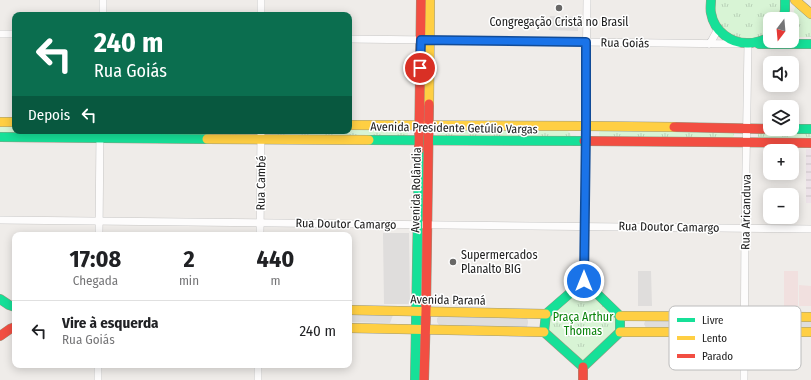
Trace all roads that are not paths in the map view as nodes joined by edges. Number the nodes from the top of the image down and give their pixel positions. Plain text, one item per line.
1 (103, 0) edge
2 (262, 0) edge
3 (420, 0) edge
4 (430, 0) edge
5 (587, 0) edge
6 (711, 0) edge
7 (785, 0) edge
8 (795, 0) edge
9 (103, 12) edge
10 (261, 12) edge
11 (785, 12) edge
12 (811, 14) edge
13 (718, 29) junction
14 (0, 34) edge
15 (12, 34) edge
16 (352, 39) edge
17 (425, 40) junction
18 (763, 41) edge
19 (586, 42) junction
20 (709, 44) junction
21 (748, 44) junction
22 (811, 44) edge
23 (0, 122) edge
24 (12, 122) edge
25 (352, 125) edge
26 (418, 126) junction
27 (429, 126) junction
28 (586, 126) junction
29 (747, 129) junction
30 (763, 129) edge
31 (799, 129) edge
32 (811, 129) edge
33 (100, 134) edge
34 (261, 135) edge
35 (0, 137) edge
36 (418, 140) junction
37 (429, 140) junction
38 (586, 142) junction
39 (747, 142) junction
40 (811, 143) edge
41 (0, 220) edge
42 (99, 221) junction
43 (260, 223) junction
44 (417, 225) junction
45 (427, 225) junction
46 (584, 227) junction
47 (745, 228) junction
48 (811, 229) edge
49 (99, 232) edge
50 (260, 232) edge
51 (584, 281) junction
52 (0, 298) edge
53 (12, 306) edge
54 (745, 306) edge
55 (352, 310) edge
56 (416, 311) junction
57 (426, 311) junction
58 (546, 314) junction
59 (620, 316) junction
60 (640, 316) junction
61 (669, 316) edge
62 (801, 317) edge
63 (811, 317) edge
64 (12, 328) edge
65 (352, 328) edge
66 (416, 329) junction
67 (426, 330) junction
68 (544, 332) junction
69 (620, 332) junction
70 (641, 332) junction
71 (669, 332) edge
72 (0, 336) edge
73 (583, 367) junction
74 (98, 368) edge
75 (258, 368) edge
76 (744, 370) edge
77 (98, 380) edge
78 (258, 380) edge
79 (415, 380) edge
80 (424, 380) edge
81 (583, 380) edge
82 (744, 380) edge

1 - 9 street
2 - 10 street
3 - 17 street, Avenida Rolândia
4 - 17 street, Avenida Rolândia
5 - 19 street
6 - 13 street
7 - 11 street
8 - 12 street
13 - 20 street
13 - 21 street
14 - 15 street
16 - 17 street, Rua Goiás
17 - 19 street, Rua Goiás
17 - 26 street, Avenida Rolândia
17 - 27 street, Avenida Rolândia
18 - 21 street
19 - 20 street, Rua Goiás
19 - 28 street
20 - 21 street, Rua Goiás
21 - 22 street
21 - 29 street, Rua Aricanduva
23 - 24 street
25 - 26 street, Avenida Presidente Getúlio Vargas
26 - 27 street, Avenida Presidente Getúlio Vargas
26 - 36 street, Avenida Rolândia
27 - 28 street, Avenida Presidente Getúlio Vargas
27 - 37 street, Avenida Rolândia
28 - 29 street, Avenida Presidente Getúlio Vargas
28 - 38 street
29 - 30 street, Avenida Presidente Getúlio Vargas
29 - 39 street, Rua Aricanduva
31 - 32 street
33 - 34 street, Avenida Presidente Getúlio Vargas
33 - 35 street, Avenida Presidente Getúlio Vargas
33 - 42 street
34 - 36 street, Avenida Presidente Getúlio Vargas
34 - 43 street, Rua Cambé
36 - 37 street, Avenida Presidente Getúlio Vargas
36 - 44 street, Avenida Rolândia
37 - 38 street, Avenida Presidente Getúlio Vargas
37 - 45 street, Avenida Rolândia
38 - 39 street, Avenida Presidente Getúlio Vargas
38 - 46 street
39 - 40 street, Avenida Presidente Getúlio Vargas
39 - 47 street, Rua Aricanduva
41 - 42 street, Rua Doutor Camargo
42 - 43 street, Rua Doutor Camargo
42 - 49 street
43 - 44 street, Rua Doutor Camargo
43 - 50 street, Rua Cambé
44 - 45 street, Rua Doutor Camargo
44 - 56 street, Avenida Rolândia
45 - 46 street, Rua Doutor Camargo
45 - 57 street, Avenida Rolândia
46 - 47 street, Rua Doutor Camargo
46 - 51 street
47 - 48 street, Rua Doutor Camargo
47 - 54 street, Rua Aricanduva
51 - 58 street
51 - 59 street
52 - 53 street
55 - 56 street, Avenida Paraná
56 - 57 street, Avenida Paraná
56 - 66 street, Avenida Rolândia
57 - 58 street, Avenida Paraná
57 - 67 street, Avenida Rolândia
58 - 68 street
59 - 60 street
59 - 69 street
60 - 61 street
60 - 70 street
62 - 63 street
64 - 72 street
65 - 66 street
66 - 67 street
66 - 79 street, Avenida Rolândia
67 - 68 street
67 - 80 street, Avenida Rolândia
68 - 73 street
69 - 70 street
69 - 73 street
70 - 71 street
73 - 81 street
74 - 77 street
75 - 78 street
76 - 82 street, Rua Aricanduva

